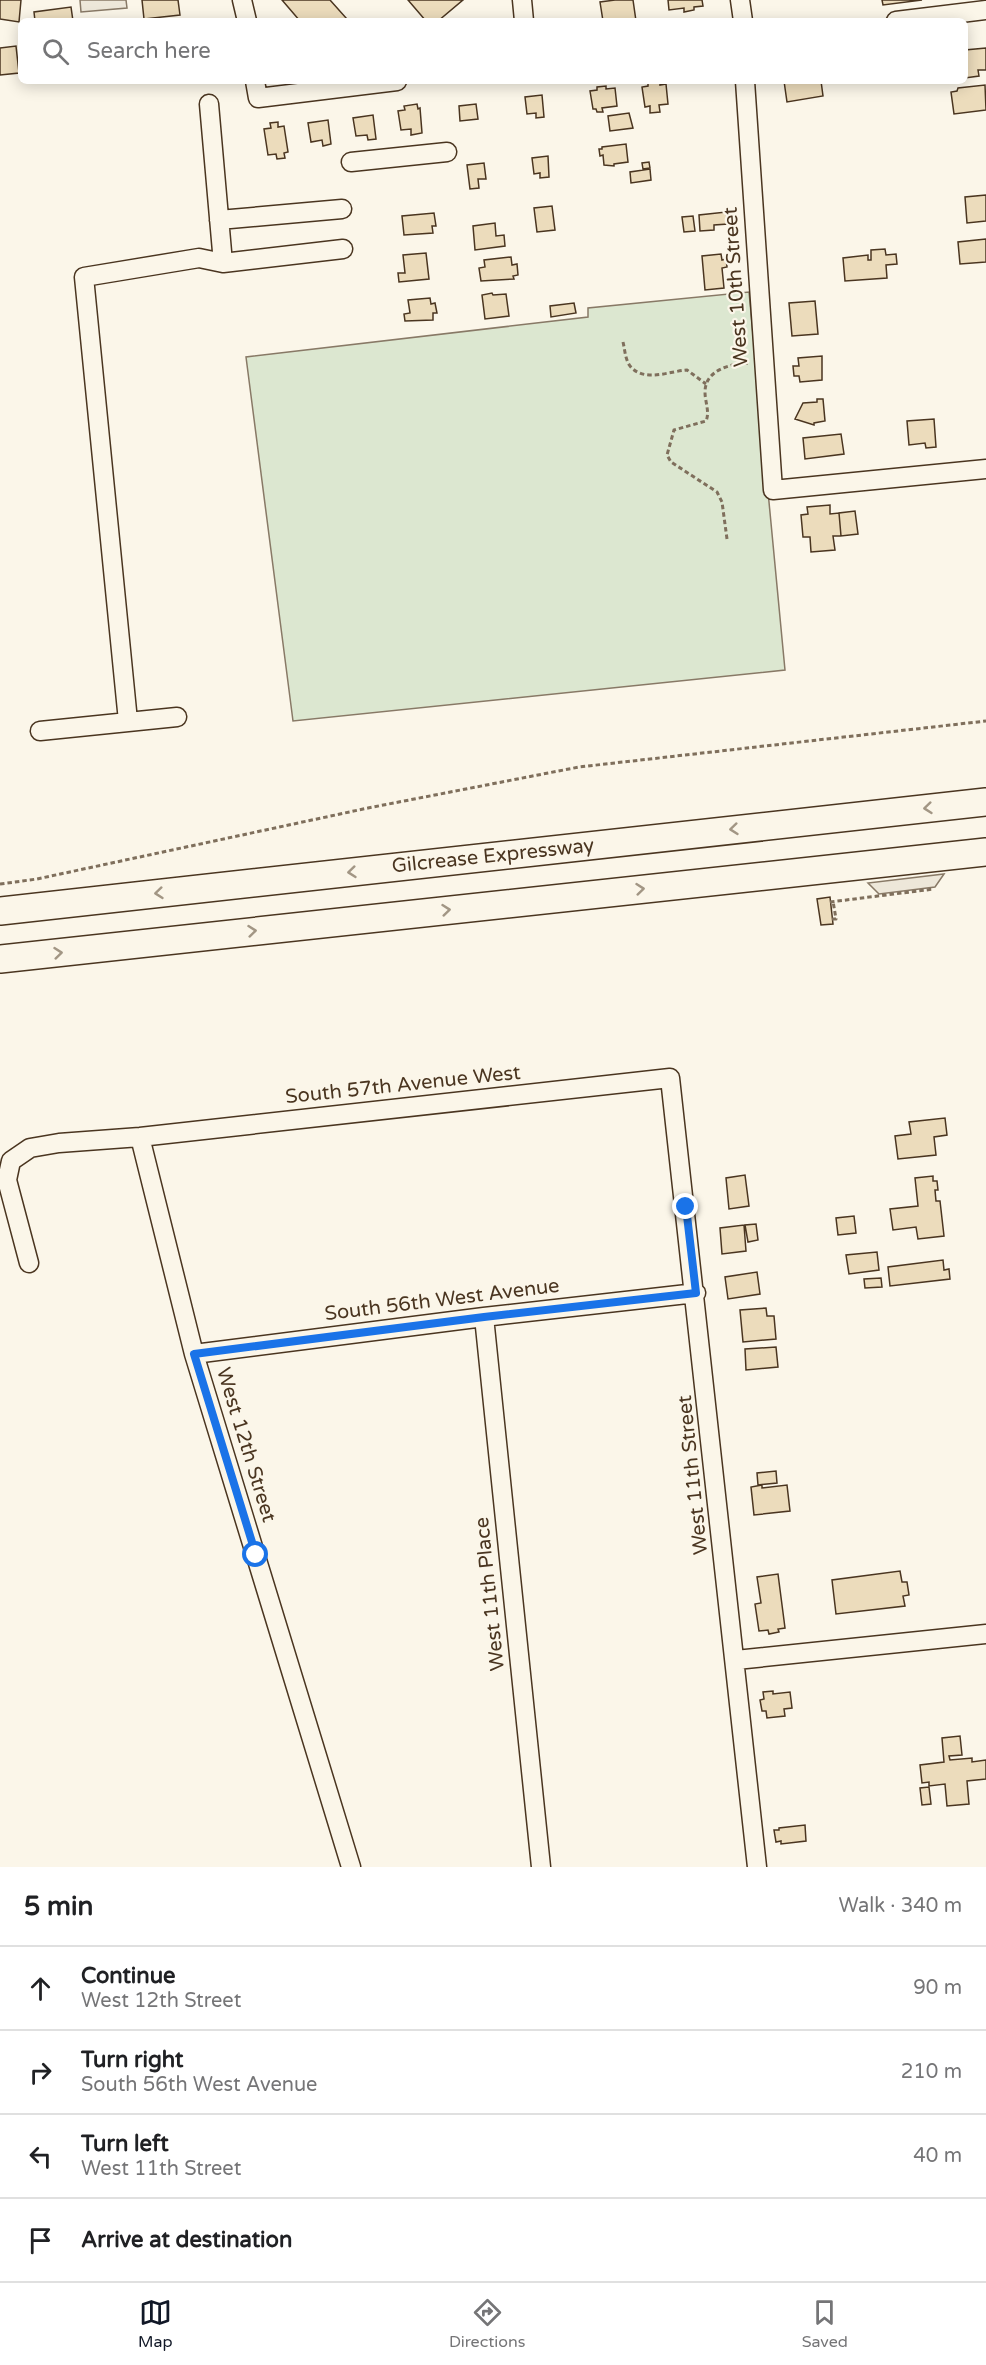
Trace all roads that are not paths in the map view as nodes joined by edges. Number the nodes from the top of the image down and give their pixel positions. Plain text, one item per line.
1 (242, 0) edge
2 (522, 0) edge
3 (740, 0) edge
4 (986, 10) edge
5 (246, 18) edge
6 (524, 18) edge
7 (743, 18) edge
8 (921, 18) edge
9 (350, 84) edge
10 (745, 84) edge
11 (257, 90) edge
12 (209, 104) dead end
13 (447, 152) dead end
14 (351, 162) dead end
15 (342, 209) dead end
16 (219, 220) junction
17 (343, 249) dead end
18 (223, 263) junction
19 (986, 469) edge
20 (177, 717) dead end
21 (128, 721) junction
22 (40, 731) dead end
23 (986, 802) edge
24 (986, 852) edge
25 (0, 911) edge
26 (0, 959) edge
27 (670, 1078) joint
28 (140, 1137) junction
29 (29, 1263) dead end
30 (696, 1293) junction
31 (484, 1317) junction
32 (194, 1354) junction
33 (986, 1634) edge
34 (736, 1660) junction
35 (351, 1867) edge
36 (541, 1867) edge
37 (757, 1867) edge

1 - 5 street
2 - 6 street
3 - 7 street
4 - 8 street
9 - 11 street
10 - 19 street, West 10th Street
12 - 16 street
13 - 14 street
15 - 16 street
16 - 18 street
17 - 18 street
18 - 21 street
20 - 21 street
21 - 22 street
23 -> 25 highway, Gilcrease Expressway
26 -> 24 highway
27 - 28 street, South 57th Avenue West
27 - 30 street, West 11th Street
28 - 29 street, South 57th Avenue West
28 - 32 street, West 12th Street
30 - 31 street, South 56th West Avenue
30 - 34 street, West 11th Street
31 - 32 street, South 56th West Avenue
31 - 36 street, West 11th Place
32 - 35 street, West 12th Street
33 - 34 street
34 - 37 street, West 11th Street

